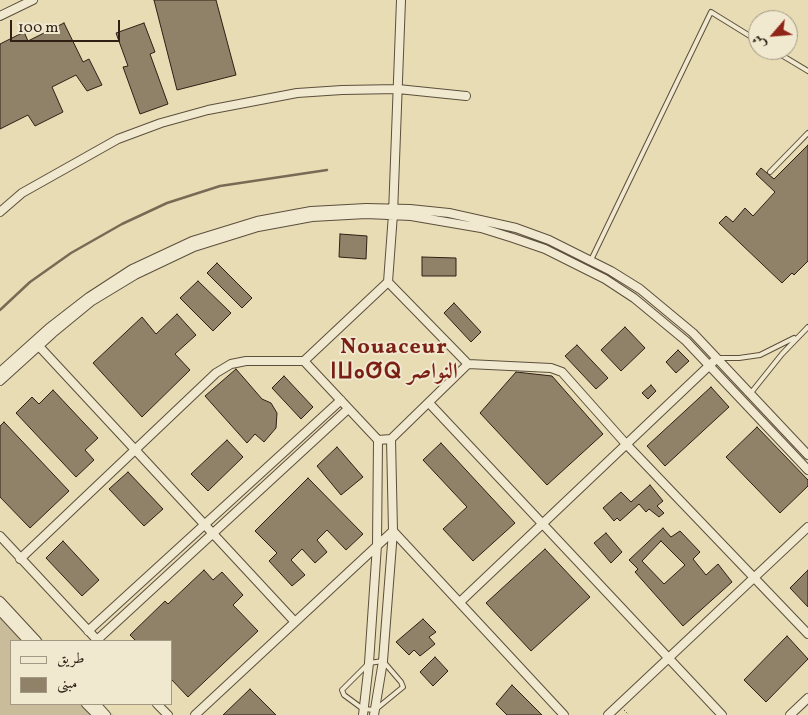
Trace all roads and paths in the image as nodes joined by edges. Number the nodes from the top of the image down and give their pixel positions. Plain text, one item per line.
1 (32, 0) edge
2 (401, 0) edge
3 (0, 16) edge
4 (748, 35) edge
5 (790, 60) edge
6 (808, 71) edge
7 (398, 89) junction
8 (466, 96) dead end
9 (808, 133) edge
10 (770, 172) dead end
11 (393, 211) junction
12 (0, 212) edge
13 (591, 260) junction
14 (388, 282) junction
15 (808, 327) edge
16 (798, 336) junction
17 (37, 343) junction
18 (717, 358) junction
19 (304, 361) junction
20 (468, 364) junction
21 (710, 365) junction
22 (1, 376) edge
23 (750, 394) junction
24 (340, 400) junction
25 (744, 402) junction
26 (429, 403) junction
27 (348, 409) junction
28 (391, 439) junction
29 (378, 440) junction
30 (626, 444) junction
31 (134, 450) junction
32 (808, 455) edge
33 (808, 470) edge
34 (544, 523) junction
35 (205, 524) junction
36 (808, 527) edge
37 (392, 531) junction
38 (213, 533) junction
39 (0, 536) edge
40 (378, 545) junction
41 (20, 559) junction
42 (755, 577) junction
43 (0, 601) edge
44 (460, 602) junction
45 (0, 611) edge
46 (295, 622) junction
47 (88, 631) junction
48 (808, 634) edge
49 (27, 640) edge
50 (37, 640) edge
51 (96, 640) edge
52 (98, 640) edge
53 (670, 658) junction
54 (382, 661) junction
55 (369, 663) junction
56 (808, 698) edge
57 (87, 705) edge
58 (97, 705) edge
59 (158, 705) edge
60 (363, 712) edge
61 (375, 713) edge
62 (97, 715) edge
63 (106, 715) edge
64 (168, 715) edge
65 (194, 715) edge
66 (564, 715) edge
67 (608, 715) edge
68 (722, 715) edge
69 (790, 715) edge

1 - 3 street
2 - 7 street
4 - 13 lane
5 - 6 lane
7 - 8 street
7 - 11 street
7 - 12 street
9 - 10 lane
11 - 13 street
11 - 14 street
11 - 17 street
11 - 21 street
13 - 18 street
14 - 19 street
14 - 20 street
15 - 16 lane
16 - 18 lane
16 - 23 lane
17 - 22 street
17 - 31 street
18 - 21 street
18 - 23 street
19 - 24 street
19 - 31 street
20 - 26 street
20 - 30 street
21 - 25 street
21 - 30 street
23 - 25 street
23 - 32 street
24 - 27 street
24 - 35 street
25 - 33 street
26 - 28 street
26 - 34 street
27 - 29 street
27 - 38 street
28 - 29 street
28 - 37 street
29 - 40 street
30 - 34 street
30 - 42 street
31 - 35 street
31 - 41 street
34 - 44 street
34 - 53 street
35 - 38 street
35 - 47 street
36 - 42 street
37 - 40 street
37 - 44 street
37 - 54 street
38 - 46 street
38 - 52 street
39 - 41 street
40 - 46 street
40 - 55 street
41 - 47 street
42 - 48 street
42 - 53 street
43 - 50 street
44 - 66 street
45 - 49 street
46 - 65 street
47 - 51 street
53 - 67 street
53 - 68 street
54 - 55 lane
54 - 61 street
54 - 61 lane
55 - 60 street
55 - 60 lane
56 - 69 street
57 - 62 street
58 - 63 street
59 - 64 street
60 - 61 lane

